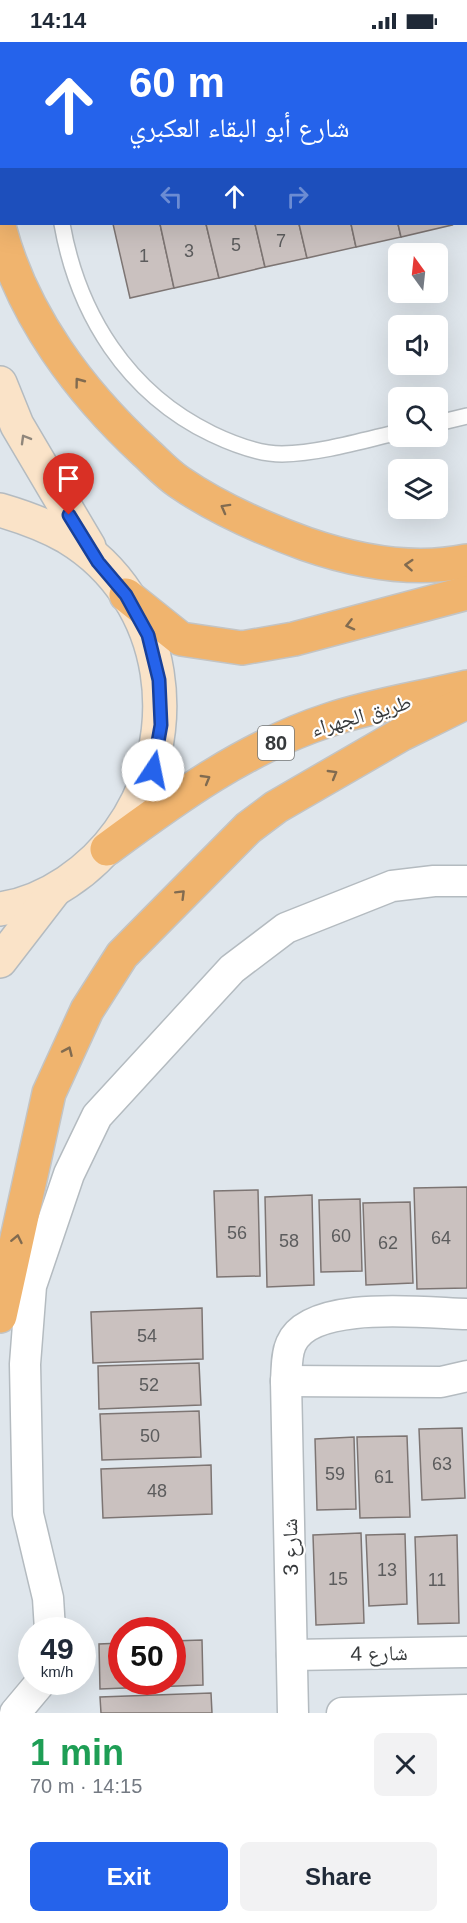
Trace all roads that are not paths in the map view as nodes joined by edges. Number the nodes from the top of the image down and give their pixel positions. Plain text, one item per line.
1 (62, 225) edge
2 (0, 230) edge
3 (0, 383) edge
4 (467, 416) edge
5 (448, 421) edge
6 (388, 435) edge
7 (0, 510) edge
8 (467, 561) edge
9 (98, 562) junction
10 (467, 594) edge
11 (126, 595) junction
12 (467, 687) edge
13 (467, 702) edge
14 (107, 849) junction
15 (467, 881) edge
16 (56, 889) junction
17 (0, 909) edge
18 (0, 961) edge
19 (467, 1314) edge
20 (0, 1316) edge
21 (467, 1376) edge
22 (286, 1381) junction
23 (49, 1617) edge
24 (467, 1652) edge
25 (292, 1655) junction
26 (30, 1695) edge
27 (467, 1710) edge
28 (15, 1713) edge
29 (293, 1713) edge
30 (342, 1713) edge

1 - 6 lane
8 -> 2 highway
9 -> 3 main road
4 - 5 lane
7 - 9 main road, 80
9 - 11 main road, 80
10 -> 11 highway, 80
11 - 14 main road, 80
14 -> 12 highway, طريق الجهراء / 80
20 -> 13 highway
14 - 16 main road, 80
15 - 23 street
16 - 17 main road, 80
16 - 18 main road
19 - 22 street, شارع 3
21 - 22 street
22 - 25 street, شارع 3
24 - 25 street, شارع 4
25 - 29 street, شارع 3
26 - 28 street
27 - 30 street

